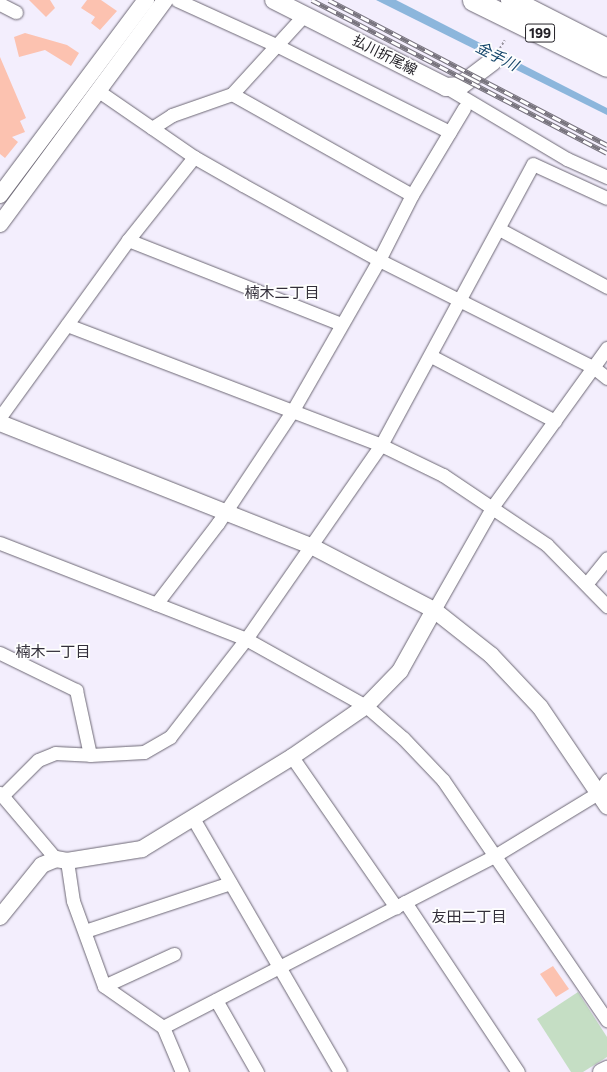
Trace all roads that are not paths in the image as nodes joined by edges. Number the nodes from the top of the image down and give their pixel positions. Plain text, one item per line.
1 (146, 0) edge
2 (165, 0) edge
3 (177, 0) edge
4 (274, 0) edge
5 (473, 0) edge
6 (511, 0) edge
7 (0, 4) edge
8 (16, 12) dead end
9 (305, 14) junction
10 (278, 46) junction
11 (607, 49) edge
12 (493, 61) dead end
13 (607, 66) edge
14 (446, 87) junction
15 (97, 90) junction
16 (232, 94) junction
17 (464, 108) dead end
18 (152, 128) junction
19 (450, 132) junction
20 (194, 157) junction
21 (607, 177) edge
22 (412, 195) junction
23 (0, 196) edge
24 (607, 198) edge
25 (0, 224) edge
26 (499, 230) junction
27 (128, 240) junction
28 (379, 260) junction
29 (607, 287) edge
30 (460, 299) junction
31 (341, 324) junction
32 (67, 325) junction
33 (607, 348) edge
34 (431, 356) junction
35 (593, 367) junction
36 (607, 378) edge
37 (293, 410) junction
38 (0, 417) edge
39 (555, 421) junction
40 (0, 423) edge
41 (381, 445) junction
42 (493, 506) junction
43 (223, 512) junction
44 (0, 543) edge
45 (311, 546) junction
46 (607, 558) edge
47 (587, 584) junction
48 (156, 604) junction
49 (607, 606) edge
50 (434, 610) junction
51 (246, 639) junction
52 (0, 653) edge
53 (366, 706) junction
54 (90, 755) junction
55 (292, 757) junction
56 (602, 786) edge
57 (2, 794) edge
58 (607, 806) edge
59 (194, 820) junction
60 (496, 854) junction
61 (61, 860) junction
62 (230, 883) junction
63 (401, 904) junction
64 (0, 917) edge
65 (85, 931) junction
66 (174, 954) dead end
67 (278, 968) junction
68 (104, 986) junction
69 (216, 1000) junction
70 (607, 1020) edge
71 (163, 1027) junction
72 (607, 1069) edge
73 (182, 1072) edge
74 (257, 1072) edge
75 (340, 1072) edge
76 (518, 1072) edge
77 (601, 1072) edge

1 - 23 street
2 - 15 street
3 - 10 street
4 - 9 main road, 払川折尾線
5 - 13 highway, 199
6 - 11 highway, 199
7 - 8 street
9 - 10 street
9 - 14 main road, 払川折尾線
10 - 16 street
10 - 19 street
12 - 14 main road
14 - 21 street
15 - 18 street
15 - 25 street
16 - 18 street
16 - 22 street
17 - 19 street
18 - 20 street
19 - 22 street
20 - 27 street
20 - 28 street
22 - 28 street
24 - 26 street
26 - 29 street
26 - 30 street
27 - 31 street
27 - 32 street
28 - 30 street
28 - 31 street
30 - 34 street
30 - 35 street
31 - 37 street
32 - 37 street
32 - 38 street
33 - 35 street
34 - 39 street
34 - 41 street
35 - 36 street
35 - 39 street
37 - 41 street
37 - 43 street
39 - 42 street
40 - 43 street
41 - 42 street
41 - 45 street
42 - 47 street
42 - 50 street
43 - 45 street
43 - 48 street
44 - 48 street
45 - 50 street
45 - 51 street
46 - 47 street
47 - 49 street
48 - 51 street
50 - 53 street
50 - 56 street
51 - 53 street
51 - 54 street
52 - 54 street
53 - 55 street
53 - 60 street
54 - 57 street
55 - 59 street
55 - 63 street
56 - 58 street
56 - 60 street
57 - 61 street
59 - 61 street
59 - 62 street
60 - 63 street
60 - 70 street
61 - 64 street
61 - 65 street
62 - 65 street
62 - 67 street
63 - 67 street
63 - 76 street
65 - 68 street
66 - 68 street
67 - 69 street
67 - 75 street
68 - 71 street
69 - 71 street
69 - 74 street
71 - 73 street
72 - 77 street

